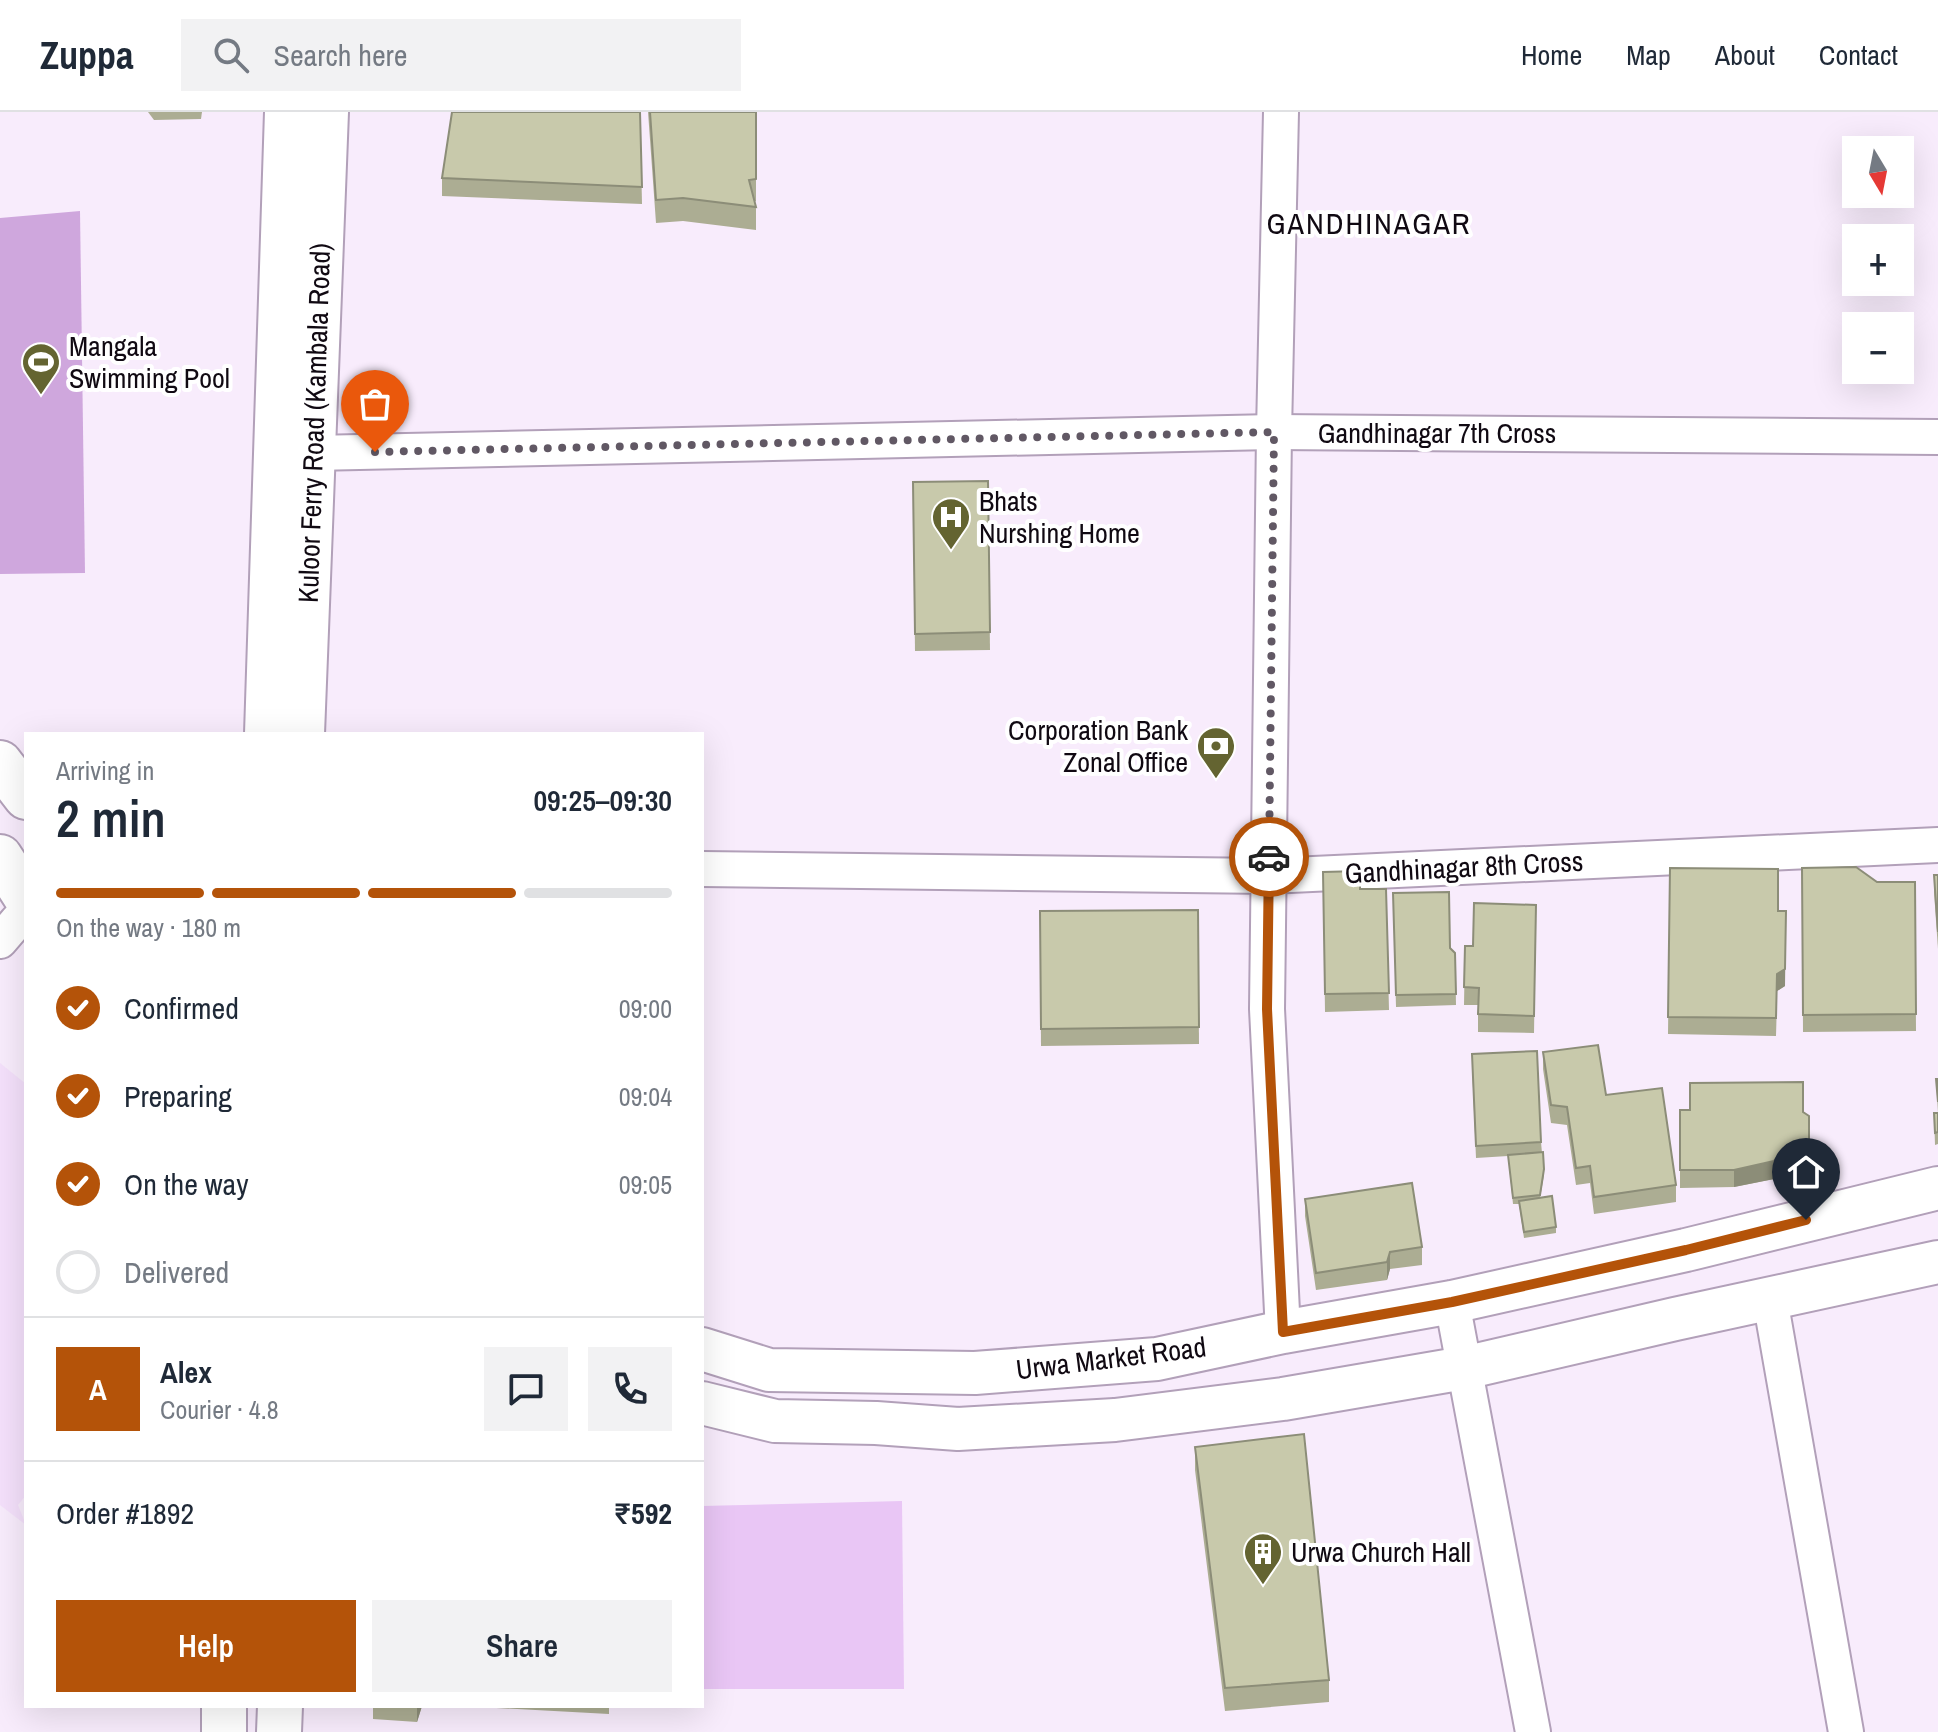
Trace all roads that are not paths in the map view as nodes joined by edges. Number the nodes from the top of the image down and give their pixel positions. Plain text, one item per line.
1 (287, 112) edge
2 (326, 112) edge
3 (1281, 112) edge
4 (1274, 432) junction
5 (1938, 437) edge
6 (313, 453) junction
7 (267, 732) edge
8 (302, 732) edge
9 (0, 763) edge
10 (24, 794) edge
11 (1938, 845) edge
12 (0, 857) edge
13 (704, 869) edge
14 (1269, 876) junction
15 (24, 894) edge
16 (24, 919) edge
17 (0, 941) edge
18 (1938, 1188) edge
19 (1938, 1262) edge
20 (1770, 1299) junction
21 (1452, 1302) junction
22 (1283, 1332) junction
23 (704, 1350) edge
24 (1464, 1368) junction
25 (957, 1373) junction
26 (704, 1403) edge
27 (958, 1429) junction
28 (224, 1708) edge
29 (280, 1708) edge
30 (224, 1732) edge
31 (279, 1732) edge
32 (1533, 1732) edge
33 (1846, 1732) edge

1 - 7 main road, Kuloor Ferry Road (Kambala Road)
2 - 6 main road, Kuloor Ferry Road (Kambala Road)
3 - 4 street
4 - 5 street, Gandhinagar 7th Cross
4 - 6 street, Gandhinagar 7th Cross
4 - 14 street
6 - 8 main road, Kuloor Ferry Road (Kambala Road)
9 - 10 main road
11 - 14 street, Gandhinagar 8th Cross
12 - 15 main road
13 - 14 street, Gandhinagar 8th Cross
14 - 22 street
16 - 17 street
18 - 21 street, Urwa Market Road
19 - 20 street
20 - 24 street
20 - 33 street
21 - 22 street, Urwa Market Road
21 - 24 street
22 - 25 street, Urwa Market Road
23 - 25 street, Urwa Market Road
24 - 27 street
24 - 32 street
25 - 27 street
26 - 27 street
28 - 30 main road
29 - 31 main road

